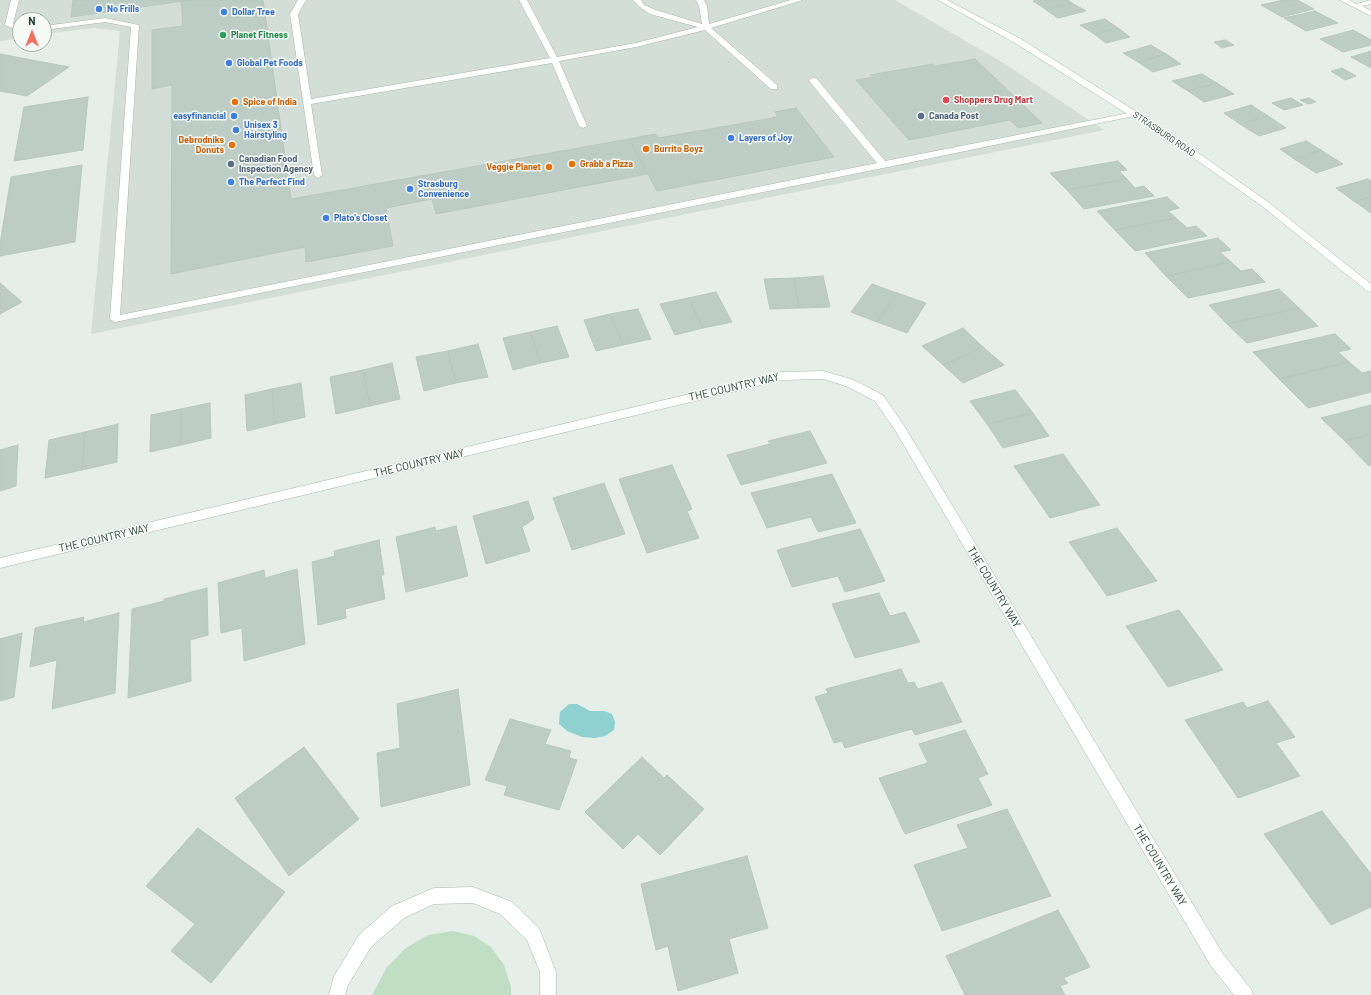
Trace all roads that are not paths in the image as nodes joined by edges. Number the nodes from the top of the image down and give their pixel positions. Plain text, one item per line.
1 (15, 0) edge
2 (302, 0) edge
3 (523, 0) edge
4 (637, 0) edge
5 (700, 0) edge
6 (799, 0) edge
7 (942, 0) edge
8 (1344, 0) edge
9 (1371, 2) edge
10 (1355, 6) junction
11 (12, 12) edge
12 (12, 13) edge
13 (1371, 14) edge
14 (12, 27) edge
15 (52, 27) edge
16 (706, 27) junction
17 (555, 60) junction
18 (813, 80) dead end
19 (774, 87) dead end
20 (307, 102) junction
21 (1134, 114) junction
22 (583, 126) dead end
23 (883, 165) junction
24 (318, 175) dead end
25 (1371, 289) edge
26 (0, 563) edge
27 (337, 995) edge
28 (548, 995) edge
29 (1244, 995) edge

1 - 11 street
2 - 20 street
3 - 17 street
4 - 16 street
5 - 16 street
6 - 16 street
7 - 21 street, STRASBURG ROAD
8 - 10 street
9 - 10 street
10 - 13 street
12 - 14 street
15 - 23 street
16 - 17 street
16 - 19 street
17 - 20 street
17 - 22 street
18 - 23 street
20 - 24 street
21 - 23 street
21 - 25 street, STRASBURG ROAD
26 - 29 street, THE COUNTRY WAY
27 - 28 street

